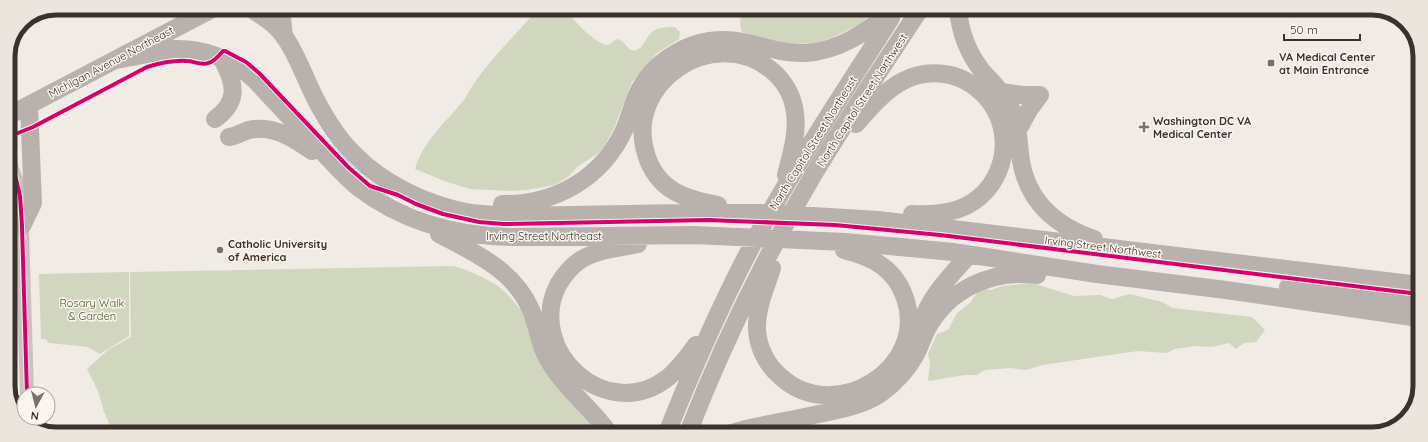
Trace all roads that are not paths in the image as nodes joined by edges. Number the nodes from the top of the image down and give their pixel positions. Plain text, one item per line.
1 (201, 15) edge
2 (260, 15) edge
3 (282, 15) edge
4 (888, 15) edge
5 (892, 15) edge
6 (916, 15) edge
7 (959, 15) edge
8 (284, 37) junction
9 (222, 59) junction
10 (116, 60) junction
11 (1001, 92) junction
12 (316, 101) junction
13 (29, 105) junction
14 (15, 112) edge
15 (215, 119) dead end
16 (1018, 130) junction
17 (229, 137) dead end
18 (825, 156) junction
19 (339, 169) junction
20 (15, 178) edge
21 (782, 190) junction
22 (764, 213) junction
23 (402, 214) junction
24 (787, 214) joint
25 (820, 215) junction
26 (22, 226) junction
27 (694, 235) junction
28 (788, 237) junction
29 (1127, 250) junction
30 (976, 256) junction
31 (769, 263) junction
32 (1172, 284) junction
33 (1413, 284) edge
34 (1413, 302) edge
35 (717, 317) junction
36 (1413, 317) edge
37 (903, 372) junction
38 (28, 386) edge
39 (604, 427) edge
40 (669, 427) edge
41 (690, 427) edge
42 (755, 427) edge

1 - 10 main road, Michigan Avenue Northeast
2 - 8 main road, Irving Street Northeast
3 - 8 main road
4 - 12 main road
5 - 21 main road, North Capitol Street Northeast
6 - 18 main road, North Capitol Street Northwest
7 - 11 main road
8 - 12 main road, Irving Street Northeast
9 - 10 main road, Irving Street Northeast
9 - 15 main road
9 - 19 main road, Irving Street Northeast
10 - 13 main road, Michigan Avenue Northeast
11 - 16 main road
11 - 16 main road
12 - 22 main road, Irving Street Northeast
13 - 14 main road, Michigan Avenue Northeast
13 - 26 main road
16 - 29 main road
17 - 19 main road
18 - 25 main road
18 - 28 main road, North Capitol Street Northwest
19 - 23 main road, Irving Street Northeast
20 - 26 street
21 - 22 main road
21 - 35 main road, North Capitol Street Northeast
22 - 24 main road, Irving Street Northeast
23 - 27 main road, Irving Street Northeast
23 - 39 main road
24 - 25 main road, Irving Street Northwest
25 - 29 main road, Irving Street Northwest
26 - 38 street
27 - 28 main road, Irving Street Northeast
27 - 35 main road
28 - 30 main road
28 - 31 main road, North Capitol Street Northwest
28 - 31 main road
29 - 33 main road, Irving Street Northwest
30 - 32 main road
30 - 34 main road
30 - 37 main road
31 - 41 main road
32 - 36 main road
32 - 37 main road
35 - 40 main road, North Capitol Street Northeast
37 - 42 main road

